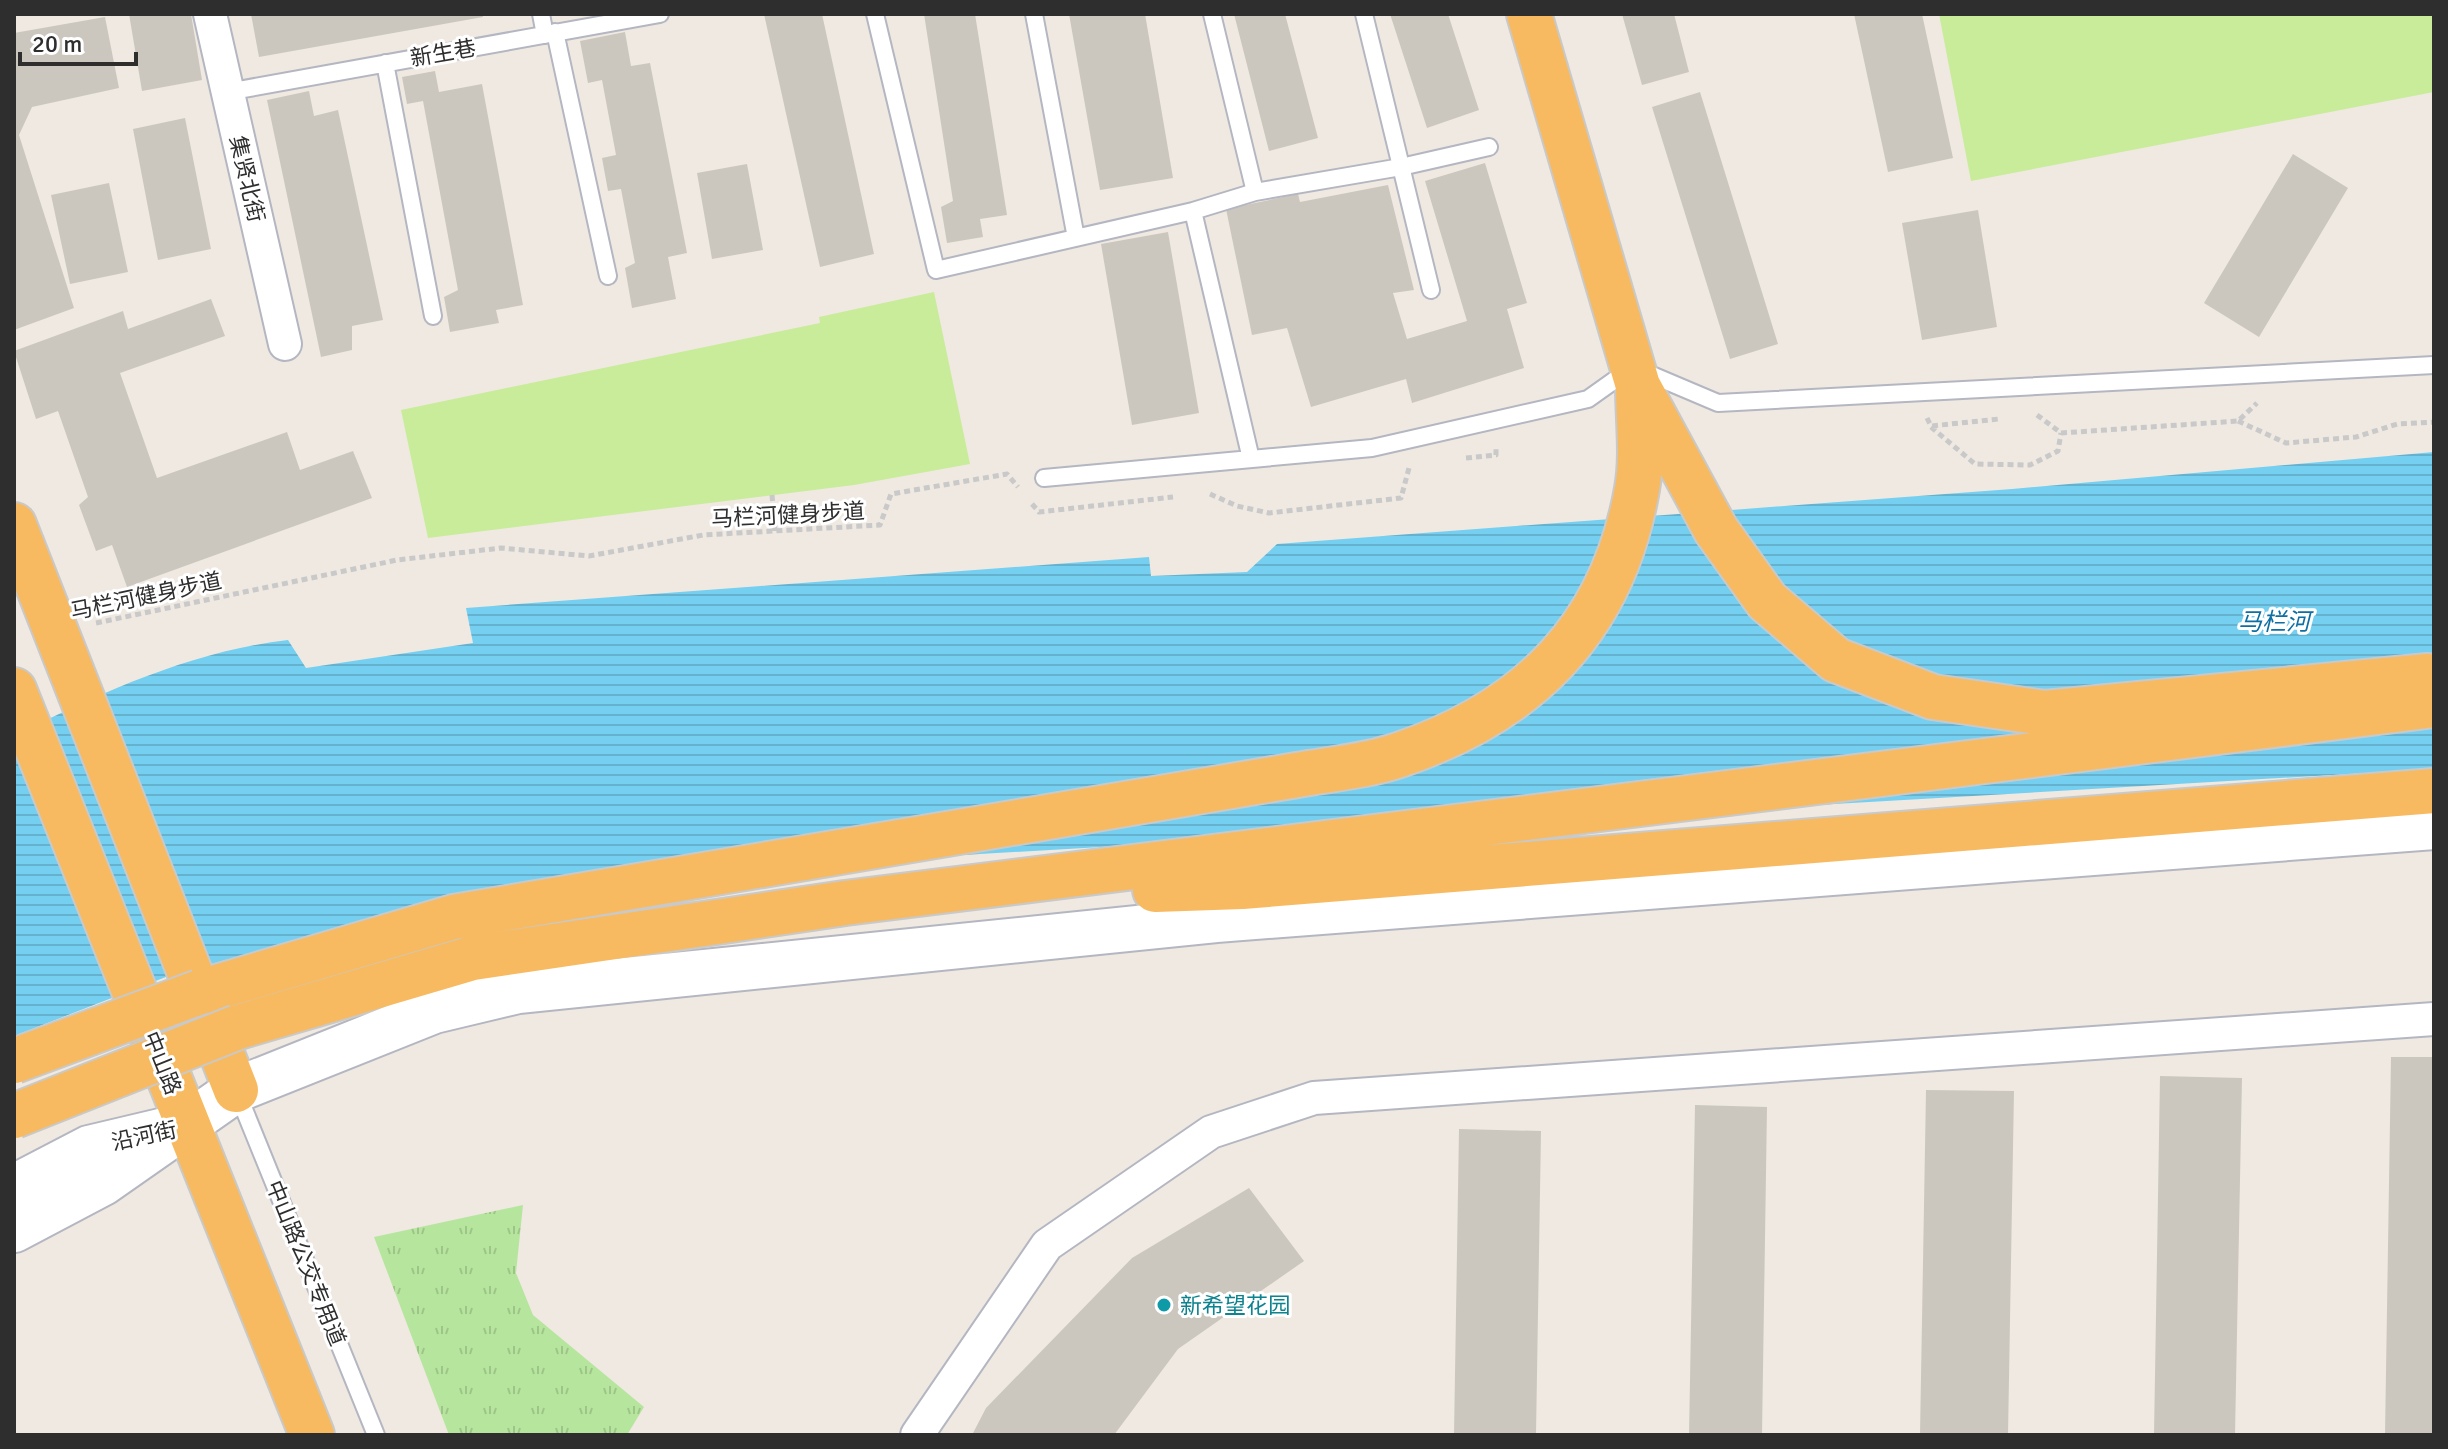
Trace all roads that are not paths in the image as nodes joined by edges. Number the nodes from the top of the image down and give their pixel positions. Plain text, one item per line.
1 (210, 14) edge
2 (541, 14) edge
3 (660, 14) edge
4 (875, 14) edge
5 (1034, 14) edge
6 (1212, 14) edge
7 (1364, 14) edge
8 (1529, 14) edge
9 (550, 34) junction
10 (385, 63) junction
11 (227, 92) junction
12 (1489, 147) dead end
13 (1401, 167) junction
14 (1255, 192) junction
15 (1193, 211) junction
16 (1076, 238) junction
17 (608, 276) dead end
18 (1431, 290) dead end
19 (433, 316) dead end
20 (285, 344) dead end
21 (2434, 365) edge
22 (1635, 376) junction
23 (1251, 459) junction
24 (1044, 478) dead end
25 (14, 525) edge
26 (2434, 676) edge
27 (14, 690) edge
28 (2434, 705) edge
29 (2434, 791) edge
30 (2434, 827) edge
31 (845, 903) junction
32 (2434, 1019) edge
33 (14, 1061) edge
34 (236, 1090) junction
35 (14, 1116) edge
36 (186, 1125) junction
37 (14, 1187) edge
38 (14, 1230) edge
39 (312, 1435) edge
40 (376, 1435) edge
41 (917, 1435) edge

1 - 11 street, 集贤北街
2 - 9 lane
3 - 9 lane, 新生巷
4 - 16 lane
5 - 16 lane
6 - 14 lane
7 - 13 lane
8 - 22 highway
9 - 10 lane, 新生巷
9 - 17 lane
10 - 11 lane, 新生巷
10 - 19 lane
11 - 20 street, 集贤北街
12 - 13 lane
13 - 14 lane
13 - 18 lane
14 - 15 lane
15 - 16 lane
15 - 23 lane
21 - 22 lane
22 - 23 lane
22 - 26 highway
22 - 33 highway, bridge
23 - 24 lane
25 - 34 highway
27 - 36 highway, 中山路
28 - 31 highway
29 - 31 highway
30 - 34 main road
31 - 35 highway, bridge
32 - 41 street
34 - 36 main road
34 - 40 lane, 中山路公交专用道
36 - 37 main road, 沿河街
36 - 38 main road, 沿河街
36 - 39 highway, 中山路

